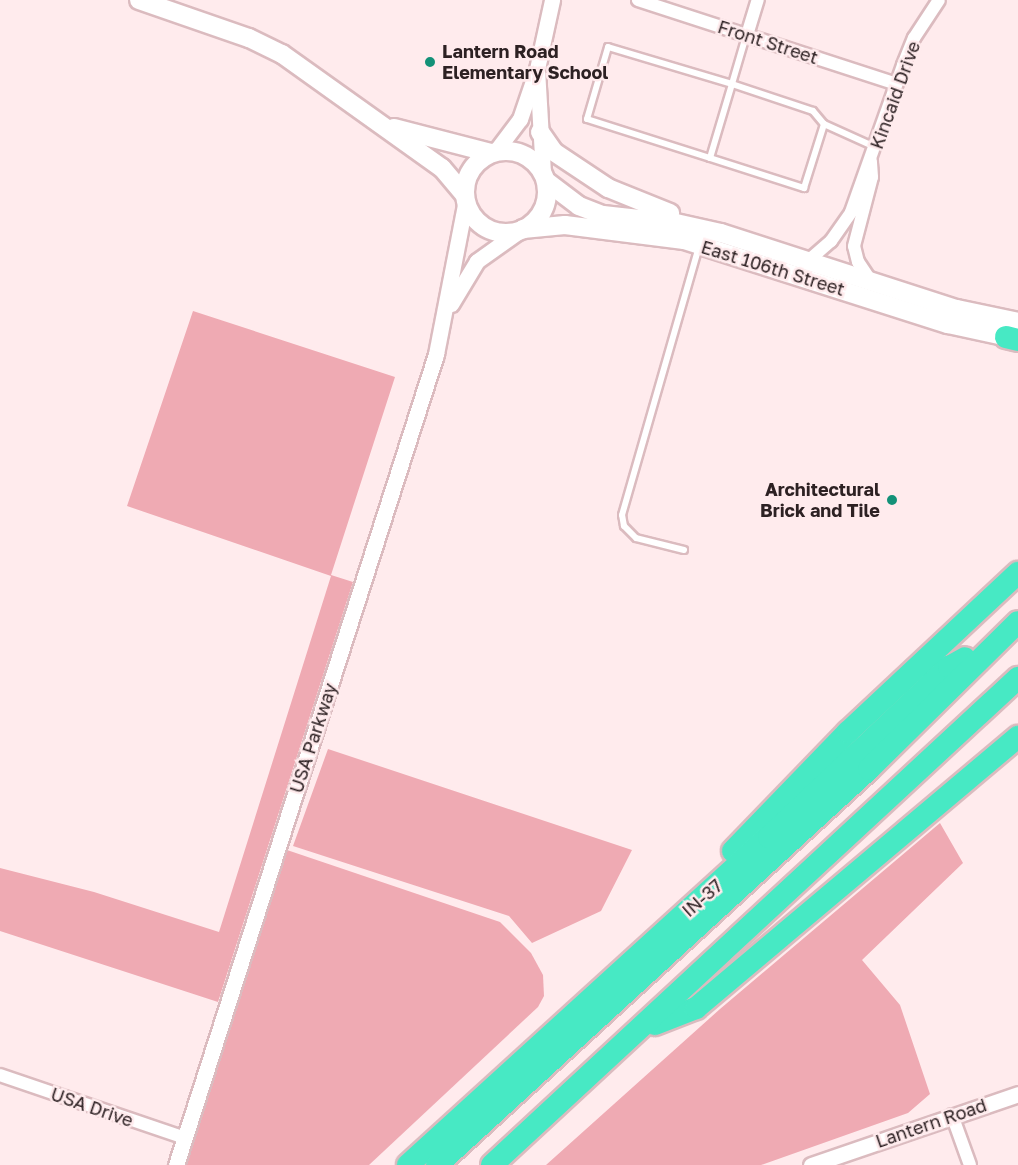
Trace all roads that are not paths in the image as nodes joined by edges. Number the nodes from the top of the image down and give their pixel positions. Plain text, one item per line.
1 (139, 0) edge
2 (552, 0) edge
3 (638, 0) edge
4 (758, 0) edge
5 (939, 0) edge
6 (747, 35) junction
7 (537, 69) junction
8 (732, 84) junction
9 (897, 84) junction
10 (378, 123) junction
11 (824, 124) junction
12 (540, 132) junction
13 (876, 148) junction
14 (493, 153) junction
15 (710, 158) junction
16 (871, 160) junction
17 (544, 177) junction
18 (465, 197) junction
19 (521, 230) junction
20 (721, 232) junction
21 (700, 244) junction
22 (809, 260) junction
23 (871, 281) junction
24 (448, 310) junction
25 (1015, 334) edge
26 (684, 550) dead end
27 (1018, 573) edge
28 (1018, 622) edge
29 (1000, 638) junction
30 (1018, 678) edge
31 (1018, 737) edge
32 (647, 944) junction
33 (642, 1029) junction
34 (0, 1075) edge
35 (1018, 1094) edge
36 (952, 1115) junction
37 (185, 1138) junction
38 (176, 1165) edge
39 (408, 1165) edge
40 (437, 1165) edge
41 (492, 1165) edge
42 (811, 1165) edge
43 (970, 1165) edge

1 - 10 main road
2 - 7 street
3 - 6 street, Front Street
4 - 6 street
5 - 9 street, Kincaid Drive
6 - 8 lane
6 - 9 street, Front Street
7 - 12 street
7 - 14 street
8 - 11 lane
8 - 15 lane
8 - 15 lane
9 - 13 street, Kincaid Drive
10 - 14 main road
10 - 18 main road
11 - 13 lane
11 - 15 lane
12 - 17 street
12 - 20 main road
13 - 16 street, Kincaid Drive
14 - 17 main road
14 - 18 main road
16 - 22 street, Kincaid Drive
16 - 23 street, Kincaid Drive
17 - 19 main road
17 - 20 main road, East 106th Street
18 - 19 main road
18 - 24 street, USA Parkway
19 - 21 main road, East 106th Street
19 - 24 street, USA Parkway
20 - 22 main road, East 106th Street
21 - 25 main road, East 106th Street
21 - 26 lane
22 - 23 main road, East 106th Street
23 - 25 main road, East 106th Street
24 - 37 street, USA Parkway
27 - 32 highway
28 - 29 highway
29 - 32 highway, IN-37
29 - 40 highway
30 - 33 highway
31 - 33 highway
32 - 39 highway, IN-37
33 - 41 highway
34 - 37 street, USA Drive
35 - 36 street, Lantern Road
36 - 42 street, Lantern Road
36 - 43 street
37 - 38 street, USA Parkway

